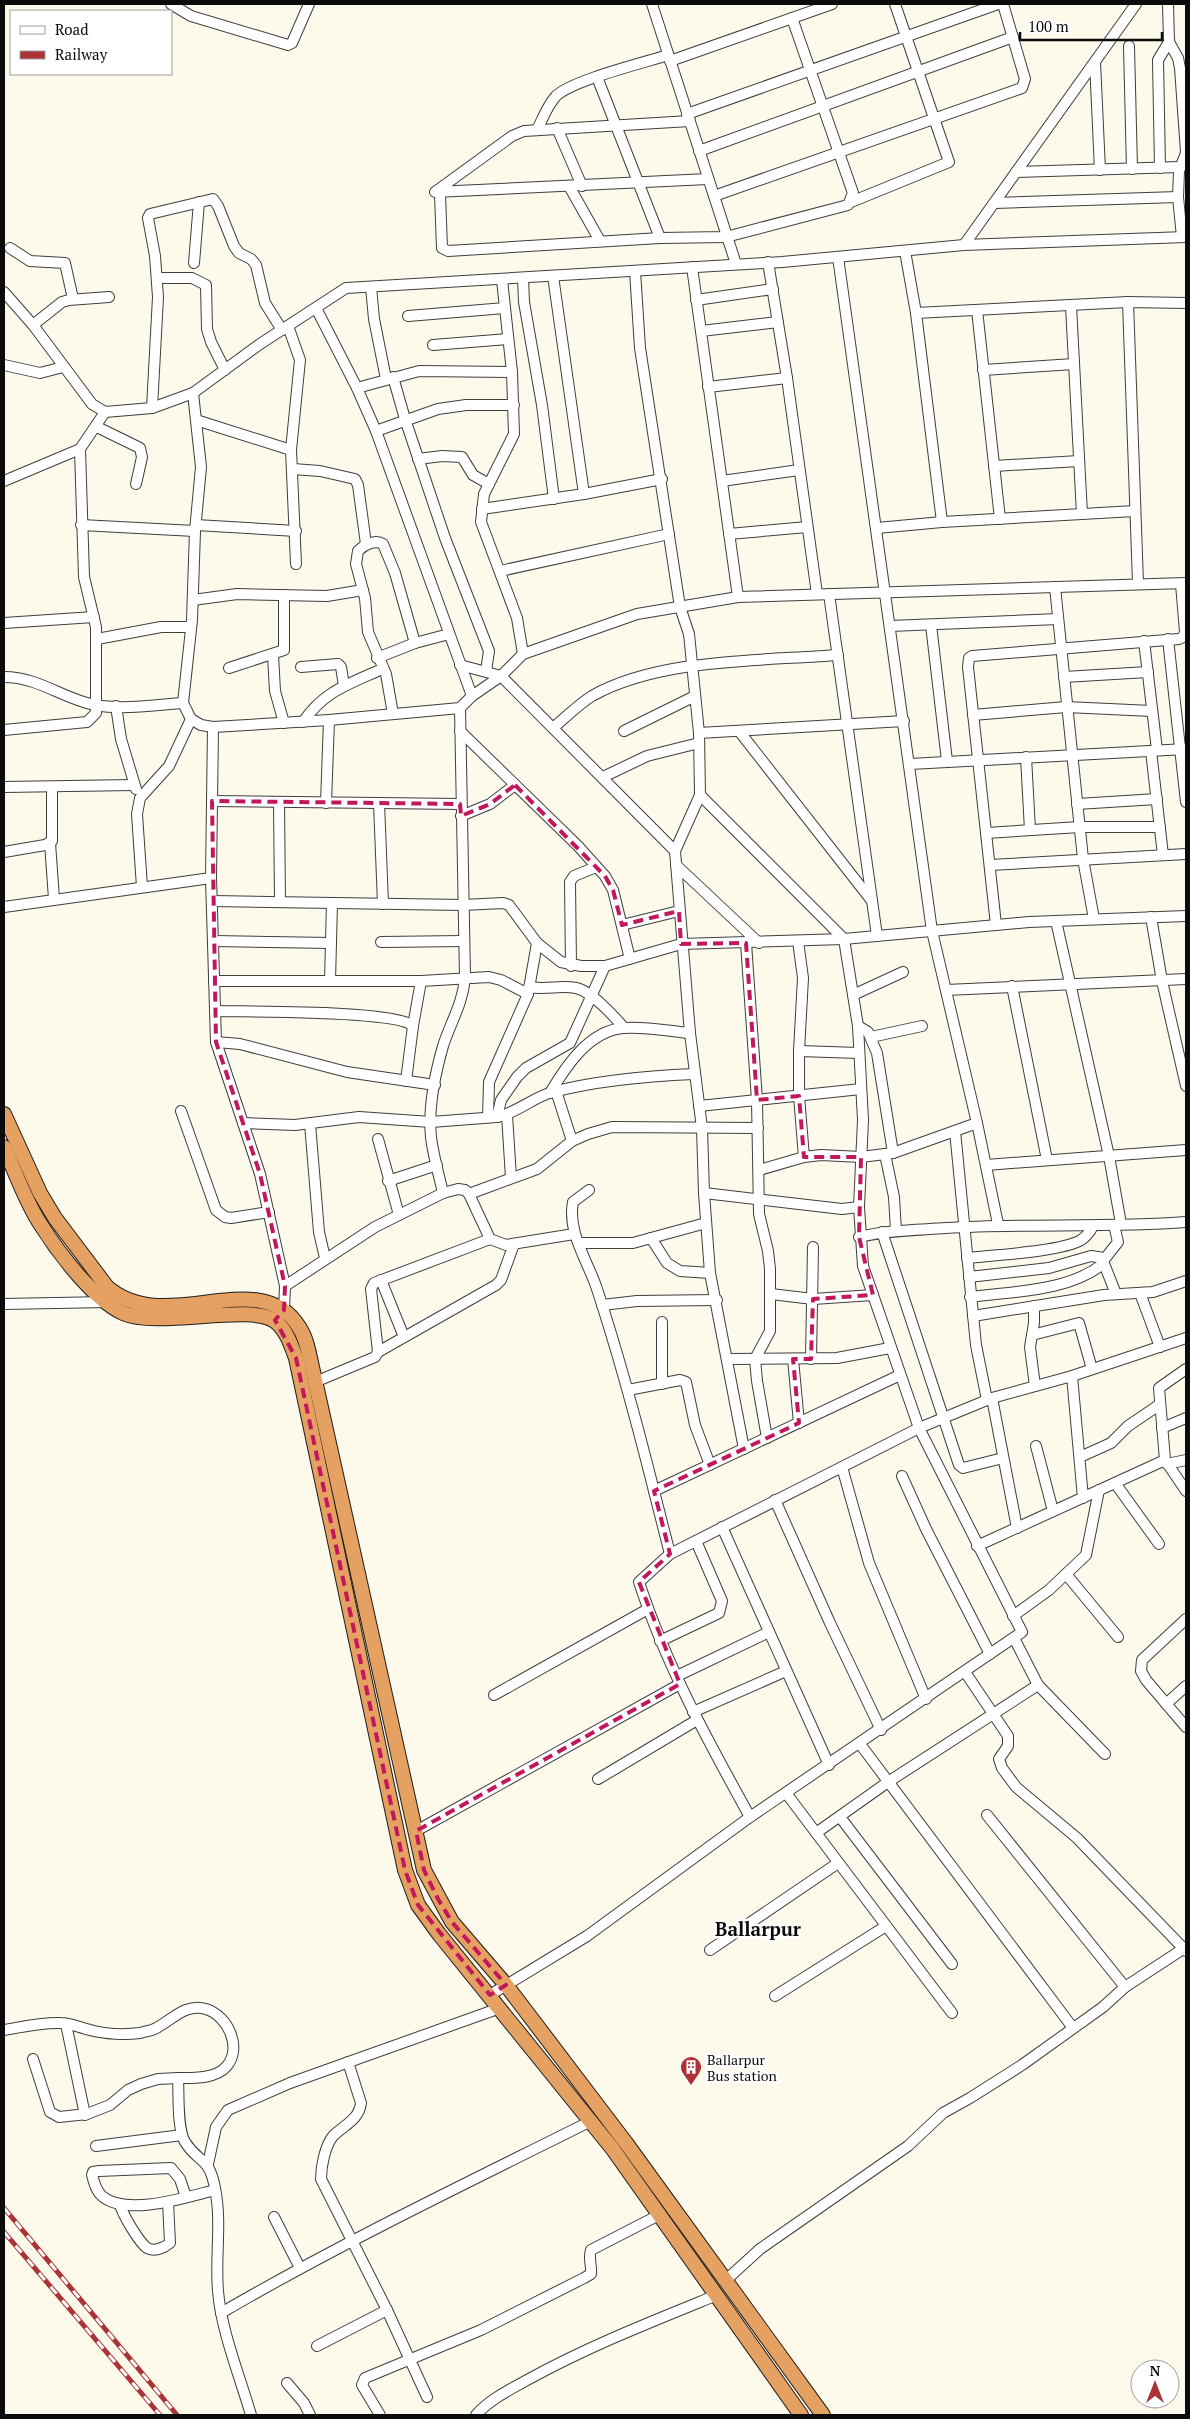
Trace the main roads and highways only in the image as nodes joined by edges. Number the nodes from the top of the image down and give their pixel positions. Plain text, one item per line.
1 (4, 1114) edge
2 (4, 1146) edge
3 (280, 1315) junction
4 (618, 2143) junction
5 (801, 2415) edge
6 (823, 2415) edge

1 - 3 highway
2 - 3 highway
3 - 4 highway
3 - 4 highway
4 - 5 highway
4 - 6 highway

